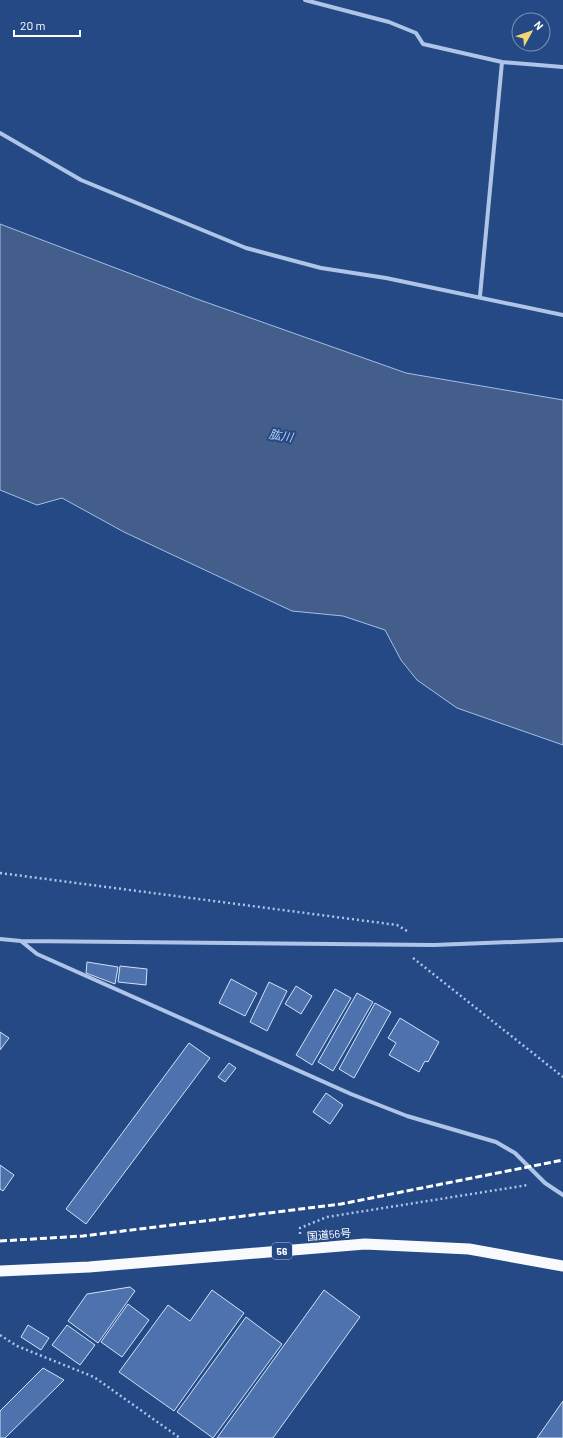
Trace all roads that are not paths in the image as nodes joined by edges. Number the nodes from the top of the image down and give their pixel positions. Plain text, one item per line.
1 (305, 0) edge
2 (502, 62) junction
3 (563, 67) edge
4 (0, 133) edge
5 (480, 296) junction
6 (563, 315) edge
7 (0, 939) edge
8 (563, 940) edge
9 (21, 941) junction
10 (563, 1195) edge
11 (563, 1266) edge
12 (0, 1271) edge

1 - 2 street
2 - 3 street
2 - 5 street
4 - 5 street
5 - 6 street
7 - 9 street
8 - 9 street
9 - 10 street
11 - 12 highway, 国道56号 / 56

